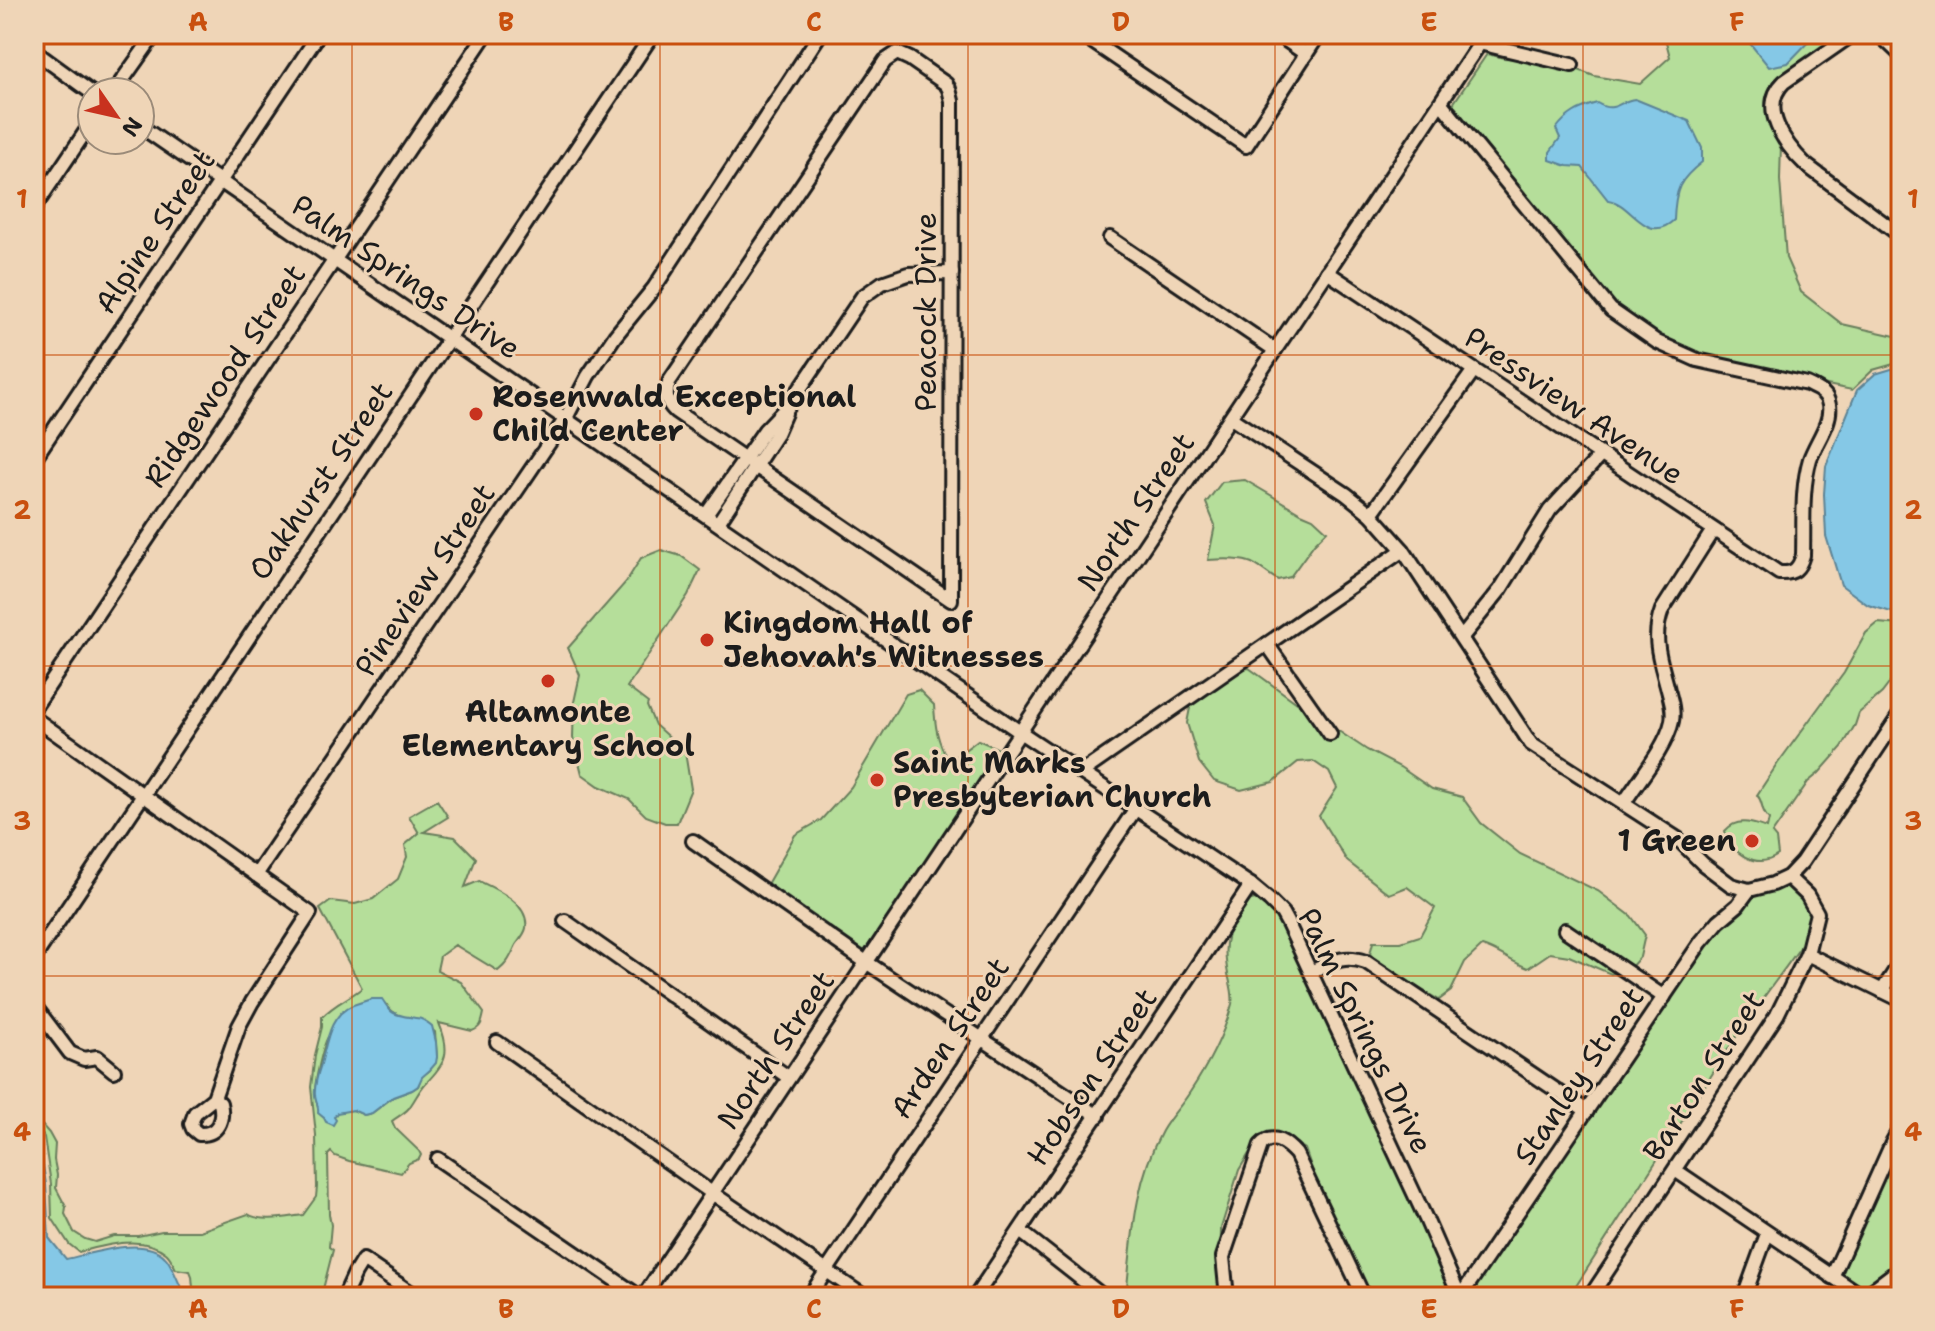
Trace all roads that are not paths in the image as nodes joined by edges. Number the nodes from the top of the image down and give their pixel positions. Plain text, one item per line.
1 (155, 34) edge
2 (319, 34) edge
3 (486, 34) edge
4 (653, 34) edge
5 (820, 34) edge
6 (1081, 34) edge
7 (1277, 34) edge
8 (1319, 34) edge
9 (1853, 34) edge
10 (1879, 34) edge
11 (1483, 39) edge
12 (34, 51) edge
13 (1306, 54) junction
14 (1901, 55) edge
15 (1572, 65) dead end
16 (125, 76) edge
17 (76, 81) edge
18 (1441, 103) junction
19 (156, 137) edge
20 (76, 146) edge
21 (220, 181) junction
22 (34, 208) edge
23 (1901, 236) edge
24 (1110, 238) dead end
25 (334, 260) junction
26 (1327, 272) junction
27 (952, 273) junction
28 (448, 338) junction
29 (1275, 350) junction
30 (1474, 370) junction
31 (566, 418) junction
32 (1231, 418) junction
33 (1601, 455) junction
34 (34, 459) edge
35 (750, 462) junction
36 (1371, 514) junction
37 (706, 515) junction
38 (718, 523) junction
39 (1713, 530) junction
40 (1403, 550) junction
41 (1462, 637) junction
42 (1267, 644) junction
43 (34, 708) edge
44 (1901, 713) edge
45 (34, 718) edge
46 (1020, 732) junction
47 (1330, 734) dead end
48 (1082, 772) junction
49 (143, 795) junction
50 (1624, 803) junction
51 (1136, 808) junction
52 (693, 841) dead end
53 (256, 875) junction
54 (1788, 877) junction
55 (1251, 885) junction
56 (1749, 890) junction
57 (565, 921) dead end
58 (1565, 930) dead end
59 (1807, 954) junction
60 (34, 958) edge
61 (866, 962) junction
62 (1901, 962) edge
63 (1311, 972) junction
64 (1882, 991) junction
65 (1664, 997) junction
66 (1901, 1000) edge
67 (34, 1003) edge
68 (981, 1038) junction
69 (497, 1042) dead end
70 (114, 1071) dead end
71 (788, 1077) junction
72 (214, 1098) dead end
73 (1587, 1111) junction
74 (1098, 1116) junction
75 (1901, 1127) edge
76 (438, 1159) dead end
77 (1675, 1170) junction
78 (712, 1193) junction
79 (1020, 1231) junction
80 (1767, 1234) junction
81 (1901, 1268) edge
82 (827, 1271) junction
83 (1832, 1277) junction
84 (344, 1297) edge
85 (417, 1297) edge
86 (641, 1297) edge
87 (809, 1297) edge
88 (865, 1297) edge
89 (975, 1297) edge
90 (1104, 1297) edge
91 (1227, 1297) edge
92 (1364, 1297) edge
93 (1460, 1297) edge
94 (1590, 1297) edge
95 (1744, 1297) edge
96 (1865, 1297) edge

1 - 16 street
2 - 21 street, Alpine Street
3 - 25 street, Ridgewood Street
4 - 28 street, Oakhurst Street
5 - 31 street, Pineview Street
6 - 13 street
7 - 13 street
8 - 13 street
9 - 23 street
10 - 14 street
11 - 15 street
11 - 18 street, North Street
12 - 17 street
18 - 26 street, North Street
18 - 39 street, Pressview Avenue
19 - 21 street, Palm Springs Drive
20 - 22 street
21 - 25 street, Palm Springs Drive
21 - 34 street, Alpine Street
24 - 29 street
25 - 28 street, Palm Springs Drive
25 - 43 street, Ridgewood Street
26 - 29 street, North Street
26 - 30 street, Pressview Avenue
27 - 35 street
27 - 35 street, Peacock Drive
27 - 35 street, Peacock Drive
28 - 31 street, Palm Springs Drive
28 - 49 street, Oakhurst Street
29 - 32 street, North Street
30 - 33 street, Pressview Avenue
30 - 36 street
31 - 37 street, Palm Springs Drive
31 - 53 street, Pineview Street
32 - 36 street
32 - 46 street, North Street
33 - 39 street, Pressview Avenue
33 - 41 street
35 - 37 street
35 - 38 street
36 - 40 street
37 - 38 street, Palm Springs Drive
38 - 46 street, Palm Springs Drive
39 - 50 street
40 - 41 street
40 - 42 street
41 - 50 street
42 - 47 street
42 - 48 street
44 - 54 street
45 - 49 street
46 - 48 street, Palm Springs Drive
46 - 61 street, North Street
48 - 51 street, Palm Springs Drive
49 - 53 street
49 - 60 street, Oakhurst Street
50 - 56 street
51 - 55 street, Palm Springs Drive
51 - 68 street, Arden Street
52 - 61 street
53 - 72 street
54 - 56 street
54 - 59 street, Barton Street
55 - 63 street, Palm Springs Drive
55 - 74 street, Hobson Street
56 - 65 street, Stanley Street
57 - 71 street
58 - 65 street
59 - 64 street
59 - 77 street, Barton Street
61 - 68 street
61 - 71 street, North Street
62 - 64 street
63 - 73 street
63 - 93 street, Palm Springs Drive
64 - 66 street
65 - 73 street, Stanley Street
67 - 70 street
68 - 74 street
68 - 82 street, Arden Street
69 - 78 street
71 - 78 street, North Street
73 - 93 street, Stanley Street
74 - 79 street, Hobson Street
75 - 83 street
76 - 86 street
77 - 80 street
77 - 94 street, Barton Street
78 - 82 street
78 - 86 street, North Street
79 - 89 street, Hobson Street
79 - 90 street
80 - 83 street
80 - 95 street
81 - 96 street
82 - 87 street, Arden Street
82 - 88 street
83 - 96 street
84 - 85 street
91 - 92 street

